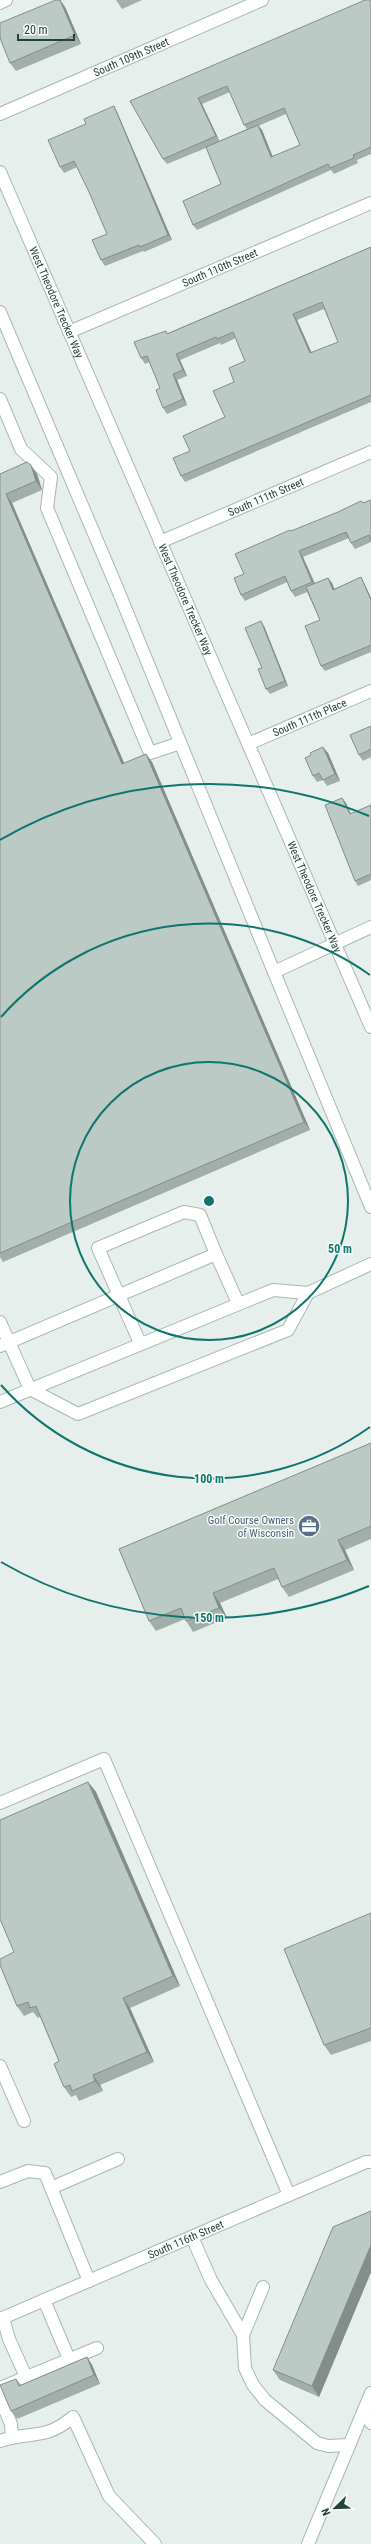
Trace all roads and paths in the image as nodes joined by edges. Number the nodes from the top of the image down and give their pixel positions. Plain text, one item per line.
1 (6, 0) edge
2 (262, 0) edge
3 (0, 3) edge
4 (0, 114) edge
5 (0, 172) edge
6 (371, 203) edge
7 (0, 312) edge
8 (70, 332) junction
9 (0, 399) edge
10 (371, 452) edge
11 (67, 470) junction
12 (51, 477) junction
13 (160, 542) junction
14 (371, 691) edge
15 (180, 743) junction
16 (248, 744) junction
17 (371, 927) edge
18 (335, 943) junction
19 (274, 972) junction
20 (371, 1027) edge
21 (371, 1207) edge
22 (216, 1254) junction
23 (371, 1264) edge
24 (308, 1294) junction
25 (119, 1295) junction
26 (238, 1303) junction
27 (0, 1322) edge
28 (140, 1343) junction
29 (5, 1344) edge
30 (30, 1389) junction
31 (0, 1402) edge
32 (0, 1804) edge
33 (0, 2066) edge
34 (24, 2121) dead end
35 (118, 2160) dead end
36 (371, 2162) edge
37 (0, 2182) edge
38 (50, 2188) junction
39 (289, 2195) junction
40 (192, 2237) junction
41 (89, 2281) junction
42 (263, 2287) dead end
43 (44, 2300) junction
44 (1, 2318) edge
45 (243, 2335) junction
46 (97, 2348) dead end
47 (69, 2359) junction
48 (26, 2378) junction
49 (0, 2388) edge
50 (371, 2393) edge
51 (0, 2398) edge
52 (364, 2410) junction
53 (371, 2423) edge
54 (12, 2437) junction
55 (0, 2441) edge
56 (349, 2445) junction
57 (155, 2544) edge
58 (308, 2544) edge

1 - 3 street
2 - 4 street, South 109th Street
5 - 8 street, West Theodore Trecker Way
6 - 8 street, South 110th Street
7 - 11 street
8 - 13 street, West Theodore Trecker Way
9 - 12 street
10 - 13 street, South 111th Street
11 - 12 street
11 - 15 street
12 - 15 street
13 - 16 street, West Theodore Trecker Way
14 - 16 street, South 111th Place
15 - 19 street
16 - 18 street, West Theodore Trecker Way
17 - 18 street
18 - 19 street
18 - 20 street, West Theodore Trecker Way
19 - 21 street
22 - 25 street
22 - 25 street
22 - 26 street
23 - 24 street
24 - 26 street
24 - 30 street
25 - 28 street
25 - 29 street
26 - 28 street
27 - 29 street
28 - 30 street
29 - 30 street
30 - 31 street
32 - 39 street
33 - 34 street
35 - 38 street
36 - 39 street, South 116th Street
37 - 38 street
38 - 41 street
39 - 40 street, South 116th Street
40 - 41 street, South 116th Street
40 - 45 street
41 - 43 street, South 116th Street
42 - 45 street
43 - 44 street, South 116th Street
43 - 47 street
44 - 48 street
45 - 56 street
46 - 47 street
47 - 48 street
48 - 49 street
50 - 52 street
51 - 54 street
52 - 53 street
52 - 56 street
54 - 55 street
54 - 57 street
56 - 58 street

